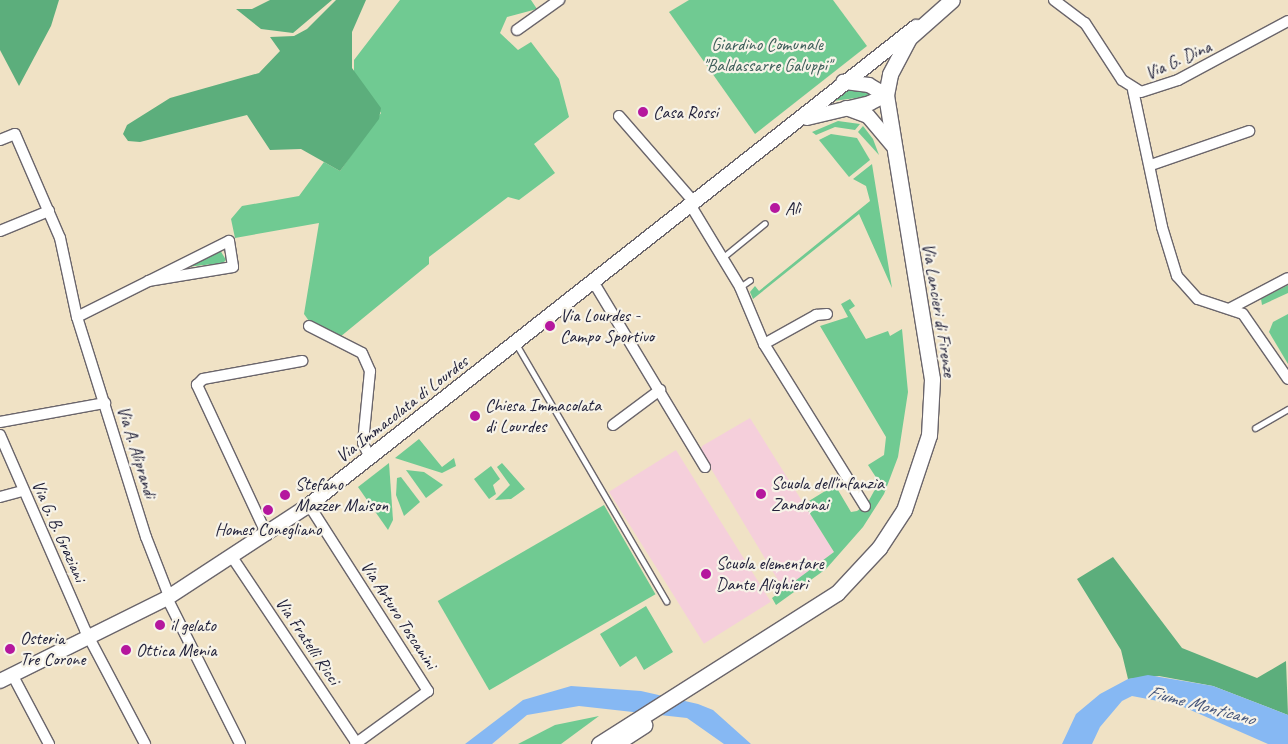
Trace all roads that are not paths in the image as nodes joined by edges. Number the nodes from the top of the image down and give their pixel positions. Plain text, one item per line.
1 (559, 0) edge
2 (952, 0) edge
3 (1054, 0) edge
4 (927, 20) junction
5 (1288, 21) edge
6 (517, 30) dead end
7 (843, 82) junction
8 (1133, 90) junction
9 (886, 95) junction
10 (841, 107) junction
11 (619, 116) dead end
12 (798, 121) junction
13 (1249, 131) dead end
14 (0, 140) edge
15 (892, 145) junction
16 (1151, 165) junction
17 (693, 204) junction
18 (49, 211) junction
19 (765, 223) dead end
20 (0, 231) edge
21 (722, 258) junction
22 (1288, 278) edge
23 (750, 280) dead end
24 (148, 281) junction
25 (594, 282) junction
26 (740, 287) junction
27 (1231, 308) junction
28 (827, 314) dead end
29 (77, 316) junction
30 (309, 326) dead end
31 (516, 344) junction
32 (764, 344) junction
33 (302, 361) dead end
34 (1288, 378) edge
35 (660, 390) junction
36 (105, 403) junction
37 (1288, 409) edge
38 (0, 422) edge
39 (613, 424) dead end
40 (1255, 428) dead end
41 (0, 435) edge
42 (370, 458) junction
43 (705, 467) dead end
44 (23, 491) junction
45 (0, 497) edge
46 (309, 506) junction
47 (865, 506) dead end
48 (267, 535) junction
49 (232, 557) junction
50 (168, 597) junction
51 (666, 601) dead end
52 (91, 639) junction
53 (6, 678) edge
54 (686, 692) junction
55 (616, 737) edge
56 (355, 743) edge
57 (49, 744) edge
58 (145, 744) edge
59 (240, 744) edge
60 (599, 744) edge

1 - 6 street
2 - 4 main road, Via Immacolata di Lourdes
3 - 8 street, Via G. Dina
4 - 7 street, Via Immacolata di Lourdes
4 - 9 main road, Via Lancieri di Firenze
5 - 8 street, Via G. Dina
7 - 9 street
7 - 12 street, Via Immacolata di Lourdes
8 - 16 street
9 - 10 street, Via Immacolata di Lourdes
9 - 15 main road, Via Lancieri di Firenze
10 - 12 street, Via Immacolata di Lourdes
10 - 15 street
11 - 17 street
12 - 17 street, Via Immacolata di Lourdes
13 - 16 street
14 - 18 street, Via A. Aliprandi
15 - 54 main road, Via Lancieri di Firenze
16 - 27 street
17 - 21 street
17 - 25 street, Via Immacolata di Lourdes
18 - 20 street
18 - 29 street, Via A. Aliprandi
19 - 21 lane
21 - 26 street
22 - 27 street
23 - 26 lane
24 - 24 street
24 - 29 street
25 - 31 street, Via Immacolata di Lourdes
25 - 35 street
26 - 32 street
27 - 34 street
28 - 32 street
29 - 36 street, Via A. Aliprandi
30 - 42 street
31 - 42 street, Via Immacolata di Lourdes
31 - 51 lane
32 - 47 street
33 - 48 street
35 - 39 street
35 - 43 street
36 - 38 street
36 - 50 street, Via A. Aliprandi
37 - 40 lane
41 - 44 street, Via G. B. Graziani
42 - 46 street, Via Immacolata di Lourdes
44 - 45 street
44 - 52 street, Via G. B. Graziani
46 - 48 street, Via Immacolata di Lourdes
46 - 56 street, Via Arturo Toscanini
48 - 49 street, Via Immacolata di Lourdes
49 - 50 street, Via Immacolata di Lourdes
49 - 56 street, Via Fratelli Ricci
50 - 52 street, Via Immacolata di Lourdes
50 - 59 street, Via A. Aliprandi
52 - 53 street, Via Immacolata di Lourdes
52 - 58 street, Via G. B. Graziani
53 - 57 street
54 - 55 main road, Via Lancieri di Firenze
54 - 55 main road, Via Lancieri di Firenze
55 - 60 main road, Via Lancieri di Firenze

